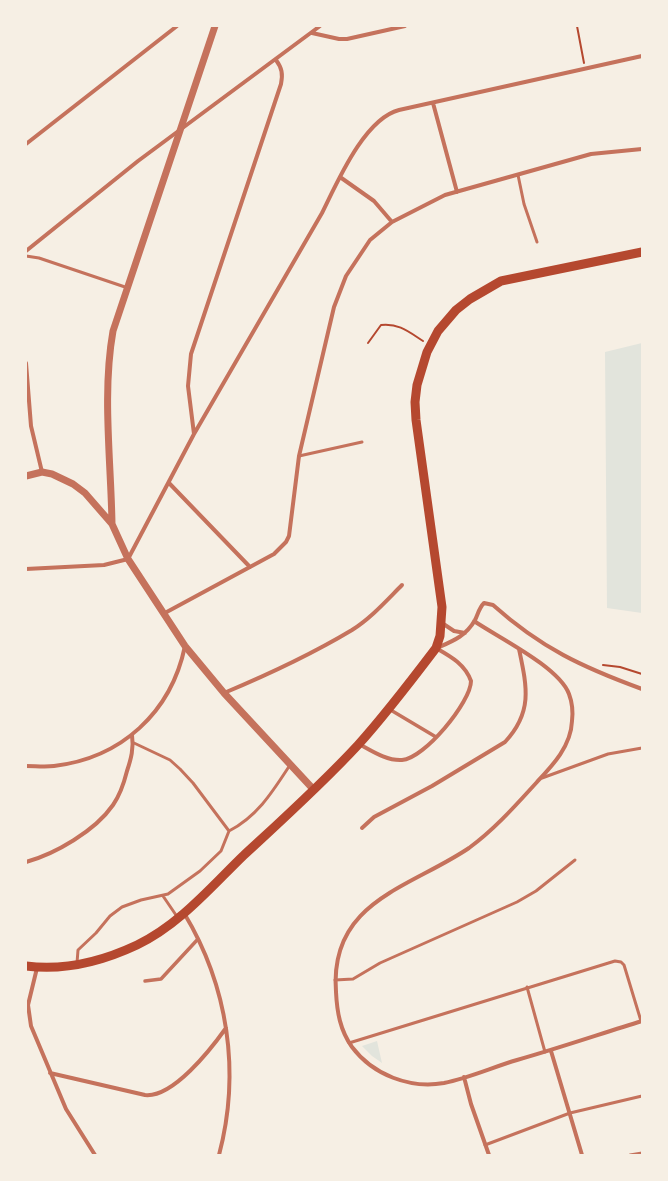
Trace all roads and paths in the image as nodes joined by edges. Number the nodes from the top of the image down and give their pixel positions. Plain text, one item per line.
1 (177, 26) edge
2 (215, 26) edge
3 (320, 26) edge
4 (405, 26) edge
5 (577, 26) edge
6 (312, 33) junction
7 (642, 56) edge
8 (276, 60) junction
9 (585, 70) junction
10 (433, 103) junction
11 (179, 130) junction
12 (26, 144) edge
13 (642, 149) edge
14 (518, 175) junction
15 (340, 176) junction
16 (457, 192) junction
17 (392, 222) junction
18 (537, 242) dead end
19 (26, 251) edge
20 (642, 252) edge
21 (26, 256) edge
22 (128, 288) junction
23 (368, 343) dead end
24 (430, 346) junction
25 (26, 363) edge
26 (26, 372) edge
27 (194, 434) junction
28 (362, 442) dead end
29 (299, 456) junction
30 (41, 471) junction
31 (26, 476) edge
32 (169, 483) junction
33 (112, 524) junction
34 (128, 559) junction
35 (250, 567) junction
36 (26, 569) edge
37 (402, 585) dead end
38 (163, 614) junction
39 (474, 621) junction
40 (442, 623) junction
41 (465, 633) junction
42 (185, 646) junction
43 (436, 648) junction
44 (519, 649) junction
45 (588, 669) junction
46 (642, 674) edge
47 (642, 689) edge
48 (224, 694) junction
49 (388, 709) junction
50 (132, 735) junction
51 (436, 738) junction
52 (134, 743) junction
53 (359, 744) junction
54 (642, 748) edge
55 (290, 765) junction
56 (26, 766) edge
57 (542, 778) junction
58 (314, 790) junction
59 (362, 828) dead end
60 (229, 831) junction
61 (575, 860) dead end
62 (26, 862) edge
63 (163, 896) junction
64 (181, 915) junction
65 (198, 939) junction
66 (78, 964) junction
67 (26, 966) edge
68 (37, 967) junction
69 (335, 980) junction
70 (145, 981) dead end
71 (527, 987) junction
72 (642, 1021) edge
73 (226, 1028) junction
74 (349, 1043) junction
75 (551, 1050) junction
76 (545, 1052) junction
77 (50, 1073) junction
78 (464, 1077) junction
79 (642, 1096) edge
80 (570, 1113) junction
81 (485, 1145) junction
82 (642, 1153) edge
83 (95, 1155) edge
84 (219, 1155) edge
85 (488, 1155) edge
86 (582, 1155) edge
87 (630, 1155) edge

1 - 12 street
2 - 11 street
3 - 6 street
4 - 6 street
5 - 9 path
6 - 8 street
7 - 9 street
8 - 11 street
8 - 27 street
9 - 10 street
10 - 15 street
10 - 16 street
11 - 19 street
11 - 22 street
13 - 14 street
14 - 16 street
14 - 18 lane
15 - 17 street
15 - 27 street
16 - 17 street
17 - 29 street
20 - 24 main road
21 - 22 lane
22 - 33 street
23 - 24 path
24 - 40 main road
25 - 26 street
26 - 30 street
27 - 32 street
28 - 29 lane
29 - 35 street
30 - 31 street
30 - 33 street
32 - 34 street
32 - 35 street
33 - 34 street
34 - 36 street
34 - 38 street
35 - 38 street
37 - 48 street
38 - 42 street
39 - 41 street
39 - 44 street
39 - 45 street
40 - 41 street
40 - 43 main road
41 - 43 street
42 - 48 street
42 - 50 street
43 - 49 main road
43 - 51 street
44 - 57 street
44 - 59 street
45 - 46 path
45 - 47 street
48 - 55 street
49 - 51 street
49 - 53 main road
50 - 52 street
50 - 56 street
51 - 53 street
52 - 60 lane
52 - 62 street
53 - 58 main road
54 - 57 lane
55 - 58 street
55 - 60 lane
57 - 69 street
58 - 64 main road
60 - 63 lane
61 - 69 lane
63 - 64 lane
63 - 66 lane
64 - 65 street
64 - 66 main road
65 - 70 street
65 - 73 street
66 - 68 main road
67 - 68 main road
68 - 77 street
69 - 74 street
71 - 72 lane
71 - 74 lane
71 - 76 lane
72 - 75 street
73 - 77 street
73 - 84 street
74 - 78 street
75 - 76 street
75 - 80 street
76 - 78 street
77 - 83 street
78 - 81 street
79 - 80 lane
80 - 81 lane
80 - 86 street
81 - 85 street
82 - 87 lane

